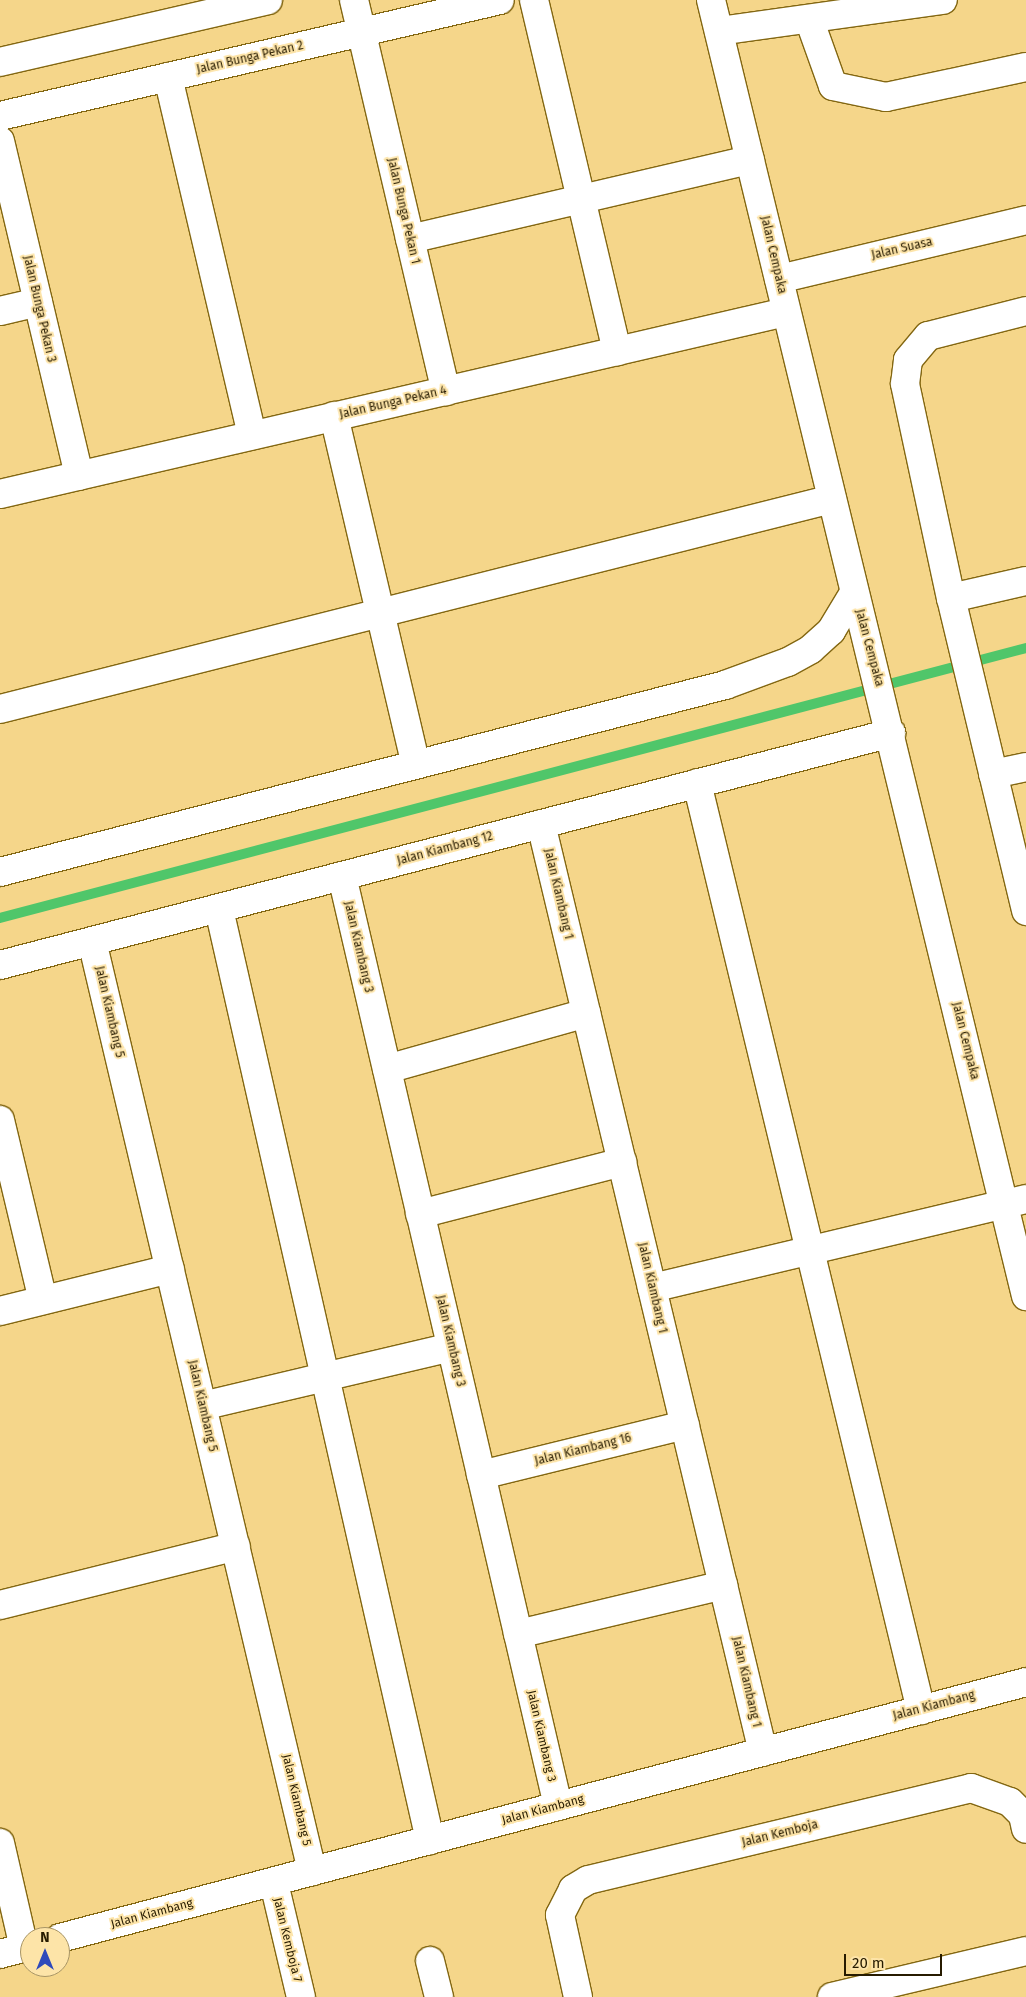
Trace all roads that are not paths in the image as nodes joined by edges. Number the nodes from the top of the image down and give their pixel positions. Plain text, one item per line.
1 (268, 0) edge
2 (354, 0) edge
3 (500, 0) edge
4 (534, 0) edge
5 (711, 0) edge
6 (943, 0) edge
7 (809, 19) junction
8 (719, 31) junction
9 (361, 32) junction
10 (0, 62) edge
11 (1026, 67) edge
12 (168, 77) junction
13 (0, 116) edge
14 (0, 141) edge
15 (750, 160) junction
16 (581, 199) junction
17 (1026, 220) edge
18 (410, 239) junction
19 (779, 279) junction
20 (38, 302) junction
21 (0, 311) edge
22 (1026, 311) edge
23 (786, 312) junction
24 (616, 351) junction
25 (446, 391) junction
26 (334, 416) junction
27 (252, 435) junction
28 (79, 476) junction
29 (0, 494) edge
30 (832, 499) junction
31 (1026, 580) edge
32 (854, 593) junction
33 (954, 611) junction
34 (381, 613) junction
35 (0, 709) edge
36 (891, 733) junction
37 (415, 762) junction
38 (1026, 767) edge
39 (993, 774) junction
40 (697, 783) junction
41 (541, 824) junction
42 (0, 872) edge
43 (342, 876) junction
44 (219, 909) junction
45 (1026, 911) edge
46 (92, 941) junction
47 (0, 965) edge
48 (586, 1013) junction
49 (387, 1069) junction
50 (0, 1120) edge
51 (622, 1162) junction
52 (1015, 1202) edge
53 (420, 1214) junction
54 (810, 1250) junction
55 (170, 1269) junction
56 (652, 1288) junction
57 (1026, 1296) edge
58 (43, 1300) junction
59 (0, 1311) edge
60 (451, 1347) junction
61 (325, 1377) junction
62 (202, 1406) junction
63 (685, 1425) junction
64 (481, 1475) junction
65 (236, 1546) junction
66 (723, 1585) junction
67 (0, 1605) edge
68 (518, 1634) junction
69 (1026, 1682) edge
70 (921, 1710) junction
71 (763, 1752) junction
72 (558, 1806) junction
73 (1024, 1822) edge
74 (430, 1840) junction
75 (0, 1843) edge
76 (3, 1871) edge
77 (312, 1871) junction
78 (274, 1883) junction
79 (70, 1935) edge
80 (18, 1949) edge
81 (1026, 1951) edge
82 (430, 1961) dead end
83 (301, 1997) edge
84 (439, 1997) edge
85 (578, 1997) edge
86 (832, 1997) edge

1 - 10 street
2 - 9 street, Jalan Bunga Pekan 1
3 - 9 street, Jalan Bunga Pekan 2
4 - 16 street
5 - 8 street, Jalan Cempaka
6 - 7 street
7 - 8 street
7 - 11 street
8 - 15 street, Jalan Cempaka
9 - 12 street, Jalan Bunga Pekan 2
9 - 18 street, Jalan Bunga Pekan 1
12 - 13 street, Jalan Bunga Pekan 2
12 - 27 street
14 - 20 street, Jalan Bunga Pekan 3
15 - 16 street
15 - 19 street, Jalan Cempaka
16 - 18 street
16 - 24 street
17 - 19 street, Jalan Suasa
18 - 25 street, Jalan Bunga Pekan 1
19 - 23 street, Jalan Cempaka
20 - 21 street
20 - 28 street, Jalan Bunga Pekan 3
22 - 33 street
23 - 24 street, Jalan Bunga Pekan 4
23 - 30 street, Jalan Cempaka
24 - 25 street, Jalan Bunga Pekan 4
25 - 26 street, Jalan Bunga Pekan 4
26 - 27 street, Jalan Bunga Pekan 4
26 - 34 street
27 - 28 street, Jalan Bunga Pekan 4
28 - 29 street, Jalan Bunga Pekan 4
30 - 32 street, Jalan Cempaka
30 - 34 street
31 - 33 street
32 - 36 street, Jalan Cempaka
32 - 37 street
33 - 39 street
34 - 35 street
34 - 37 street
36 - 40 street, Jalan Kiambang 12
36 - 52 street, Jalan Cempaka
37 - 42 street
38 - 39 street
39 - 45 street
40 - 41 street, Jalan Kiambang 12
40 - 54 street
41 - 43 street, Jalan Kiambang 12
41 - 48 street, Jalan Kiambang 1
43 - 44 street, Jalan Kiambang 12
43 - 49 street, Jalan Kiambang 3
44 - 46 street, Jalan Kiambang 12
44 - 61 street
46 - 47 street, Jalan Kiambang 12
46 - 55 street, Jalan Kiambang 5
48 - 49 street
48 - 51 street, Jalan Kiambang 1
49 - 53 street, Jalan Kiambang 3
50 - 58 street
51 - 53 street
51 - 56 street, Jalan Kiambang 1
52 - 54 street
52 - 57 street, Jalan Cempaka
53 - 60 street, Jalan Kiambang 3
54 - 56 street
54 - 70 street
55 - 58 street
55 - 62 street, Jalan Kiambang 5
56 - 63 street, Jalan Kiambang 1
58 - 59 street
60 - 61 street
60 - 64 street, Jalan Kiambang 3
61 - 62 street
61 - 74 street
62 - 65 street, Jalan Kiambang 5
63 - 64 street, Jalan Kiambang 16
63 - 66 street, Jalan Kiambang 1
64 - 68 street, Jalan Kiambang 3
65 - 67 street
65 - 77 street, Jalan Kiambang 5
66 - 68 street
66 - 71 street, Jalan Kiambang 1
68 - 72 street, Jalan Kiambang 3
69 - 70 street, Jalan Kiambang
70 - 71 street, Jalan Kiambang
71 - 72 street, Jalan Kiambang
72 - 74 street, Jalan Kiambang
73 - 85 street, Jalan Kemboja
74 - 77 street, Jalan Kiambang
75 - 76 street
76 - 80 street
77 - 78 street, Jalan Kiambang
78 - 79 street, Jalan Kiambang
78 - 83 street, Jalan Kemboja 7
81 - 86 street
82 - 84 street

